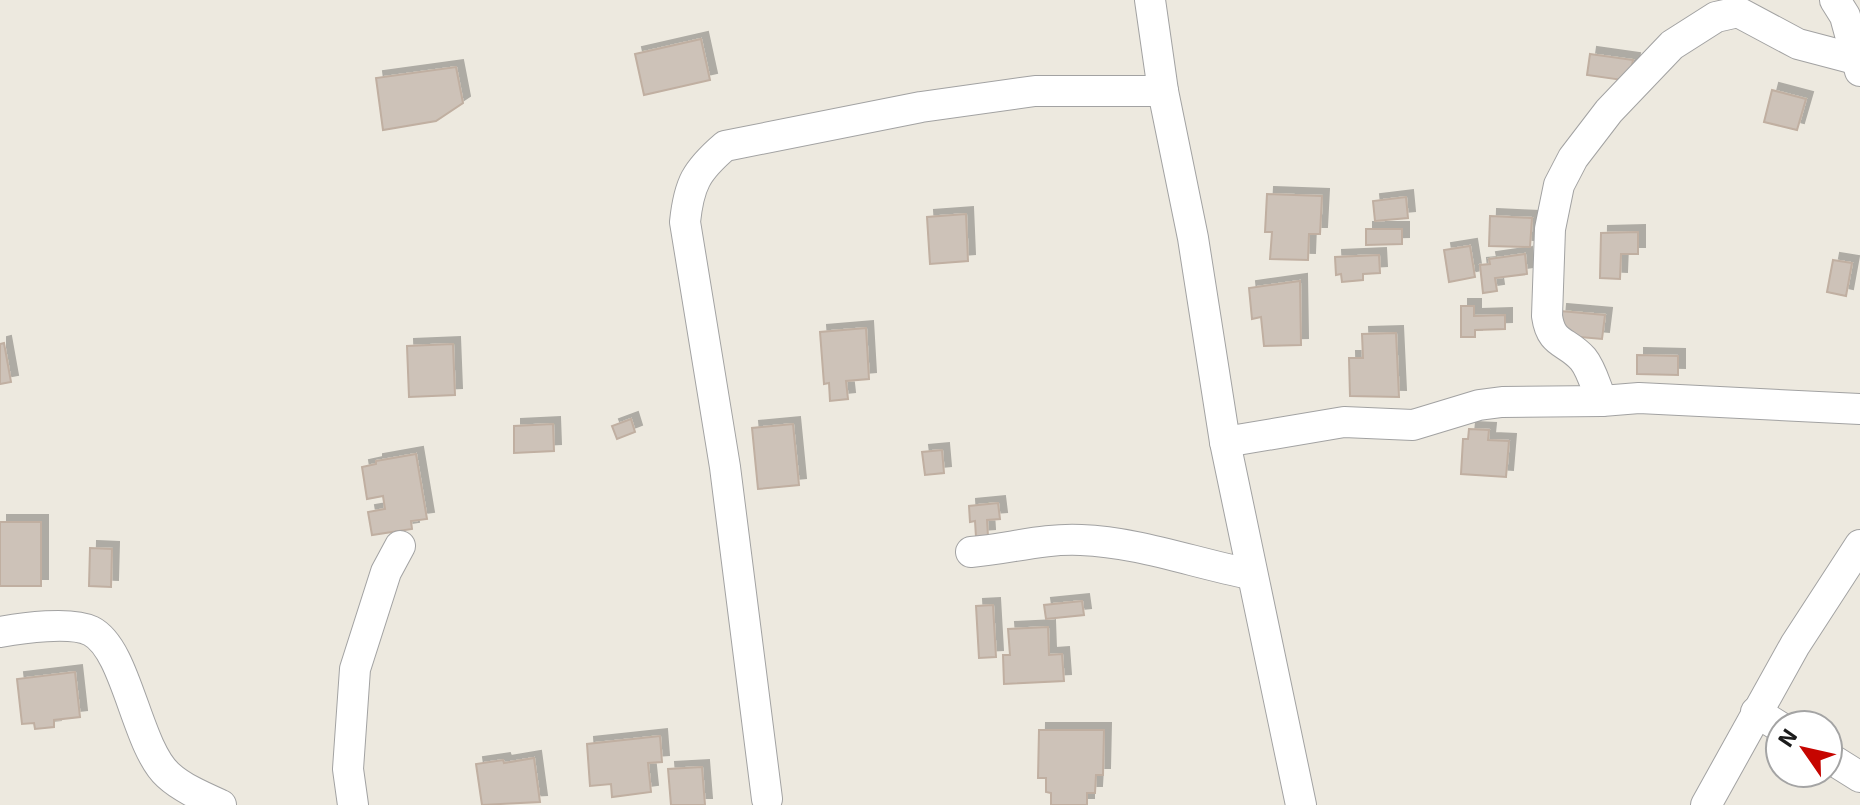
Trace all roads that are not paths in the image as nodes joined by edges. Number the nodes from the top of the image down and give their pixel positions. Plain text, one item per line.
1 (1150, 0) edge
2 (1835, 0) edge
3 (1858, 65) edge
4 (1163, 91) junction
5 (1602, 401) junction
6 (1860, 409) edge
7 (1225, 442) junction
8 (1860, 545) edge
9 (400, 546) dead end
10 (971, 552) dead end
11 (1250, 574) junction
12 (0, 632) edge
13 (1772, 709) edge
14 (1764, 725) edge
15 (767, 799) dead end
16 (221, 805) edge
17 (353, 805) edge
18 (1301, 805) edge
19 (1706, 805) edge

1 - 4 street
2 - 3 street
3 - 5 street
4 - 7 street
4 - 15 street
5 - 6 street
5 - 7 street
7 - 11 street
8 - 13 street
9 - 17 street
10 - 11 street
11 - 18 street
12 - 16 street
14 - 19 street

